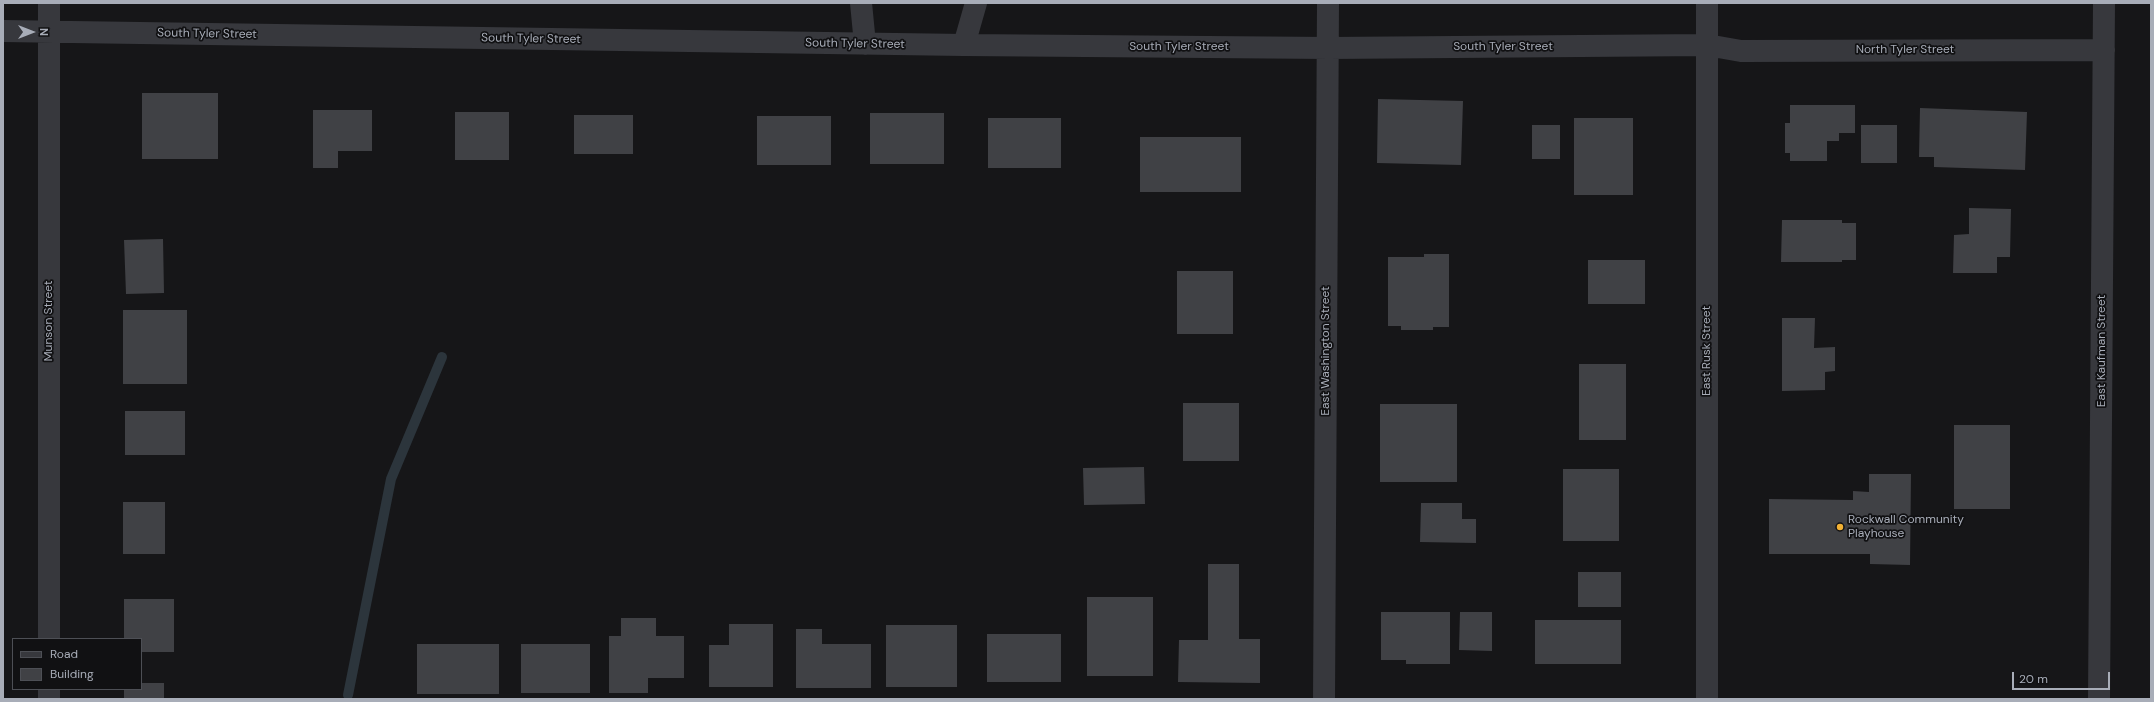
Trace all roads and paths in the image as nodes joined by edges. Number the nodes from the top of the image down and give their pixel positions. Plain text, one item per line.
1 (49, 3) edge
2 (861, 3) edge
3 (976, 3) edge
4 (1328, 3) edge
5 (1707, 3) edge
6 (2104, 3) edge
7 (3, 31) edge
8 (49, 31) junction
9 (864, 44) junction
10 (964, 45) junction
11 (1707, 45) junction
12 (1329, 48) junction
13 (2104, 50) junction
14 (49, 638) edge
15 (1324, 699) edge
16 (1707, 699) edge
17 (2099, 699) edge

1 - 8 street, Munson Street
2 - 9 street
3 - 10 street
4 - 12 street, East Washington Street
5 - 11 street, East Rusk Street
6 - 13 street, East Kaufman Street
7 - 8 street, South Tyler Street
8 - 9 street, South Tyler Street
8 - 14 street, Munson Street
9 - 10 street, South Tyler Street
10 - 12 street, South Tyler Street
11 - 12 street, South Tyler Street
11 - 13 street, North Tyler Street
11 - 16 street, East Rusk Street
12 - 15 street, East Washington Street
13 - 17 street, East Kaufman Street

